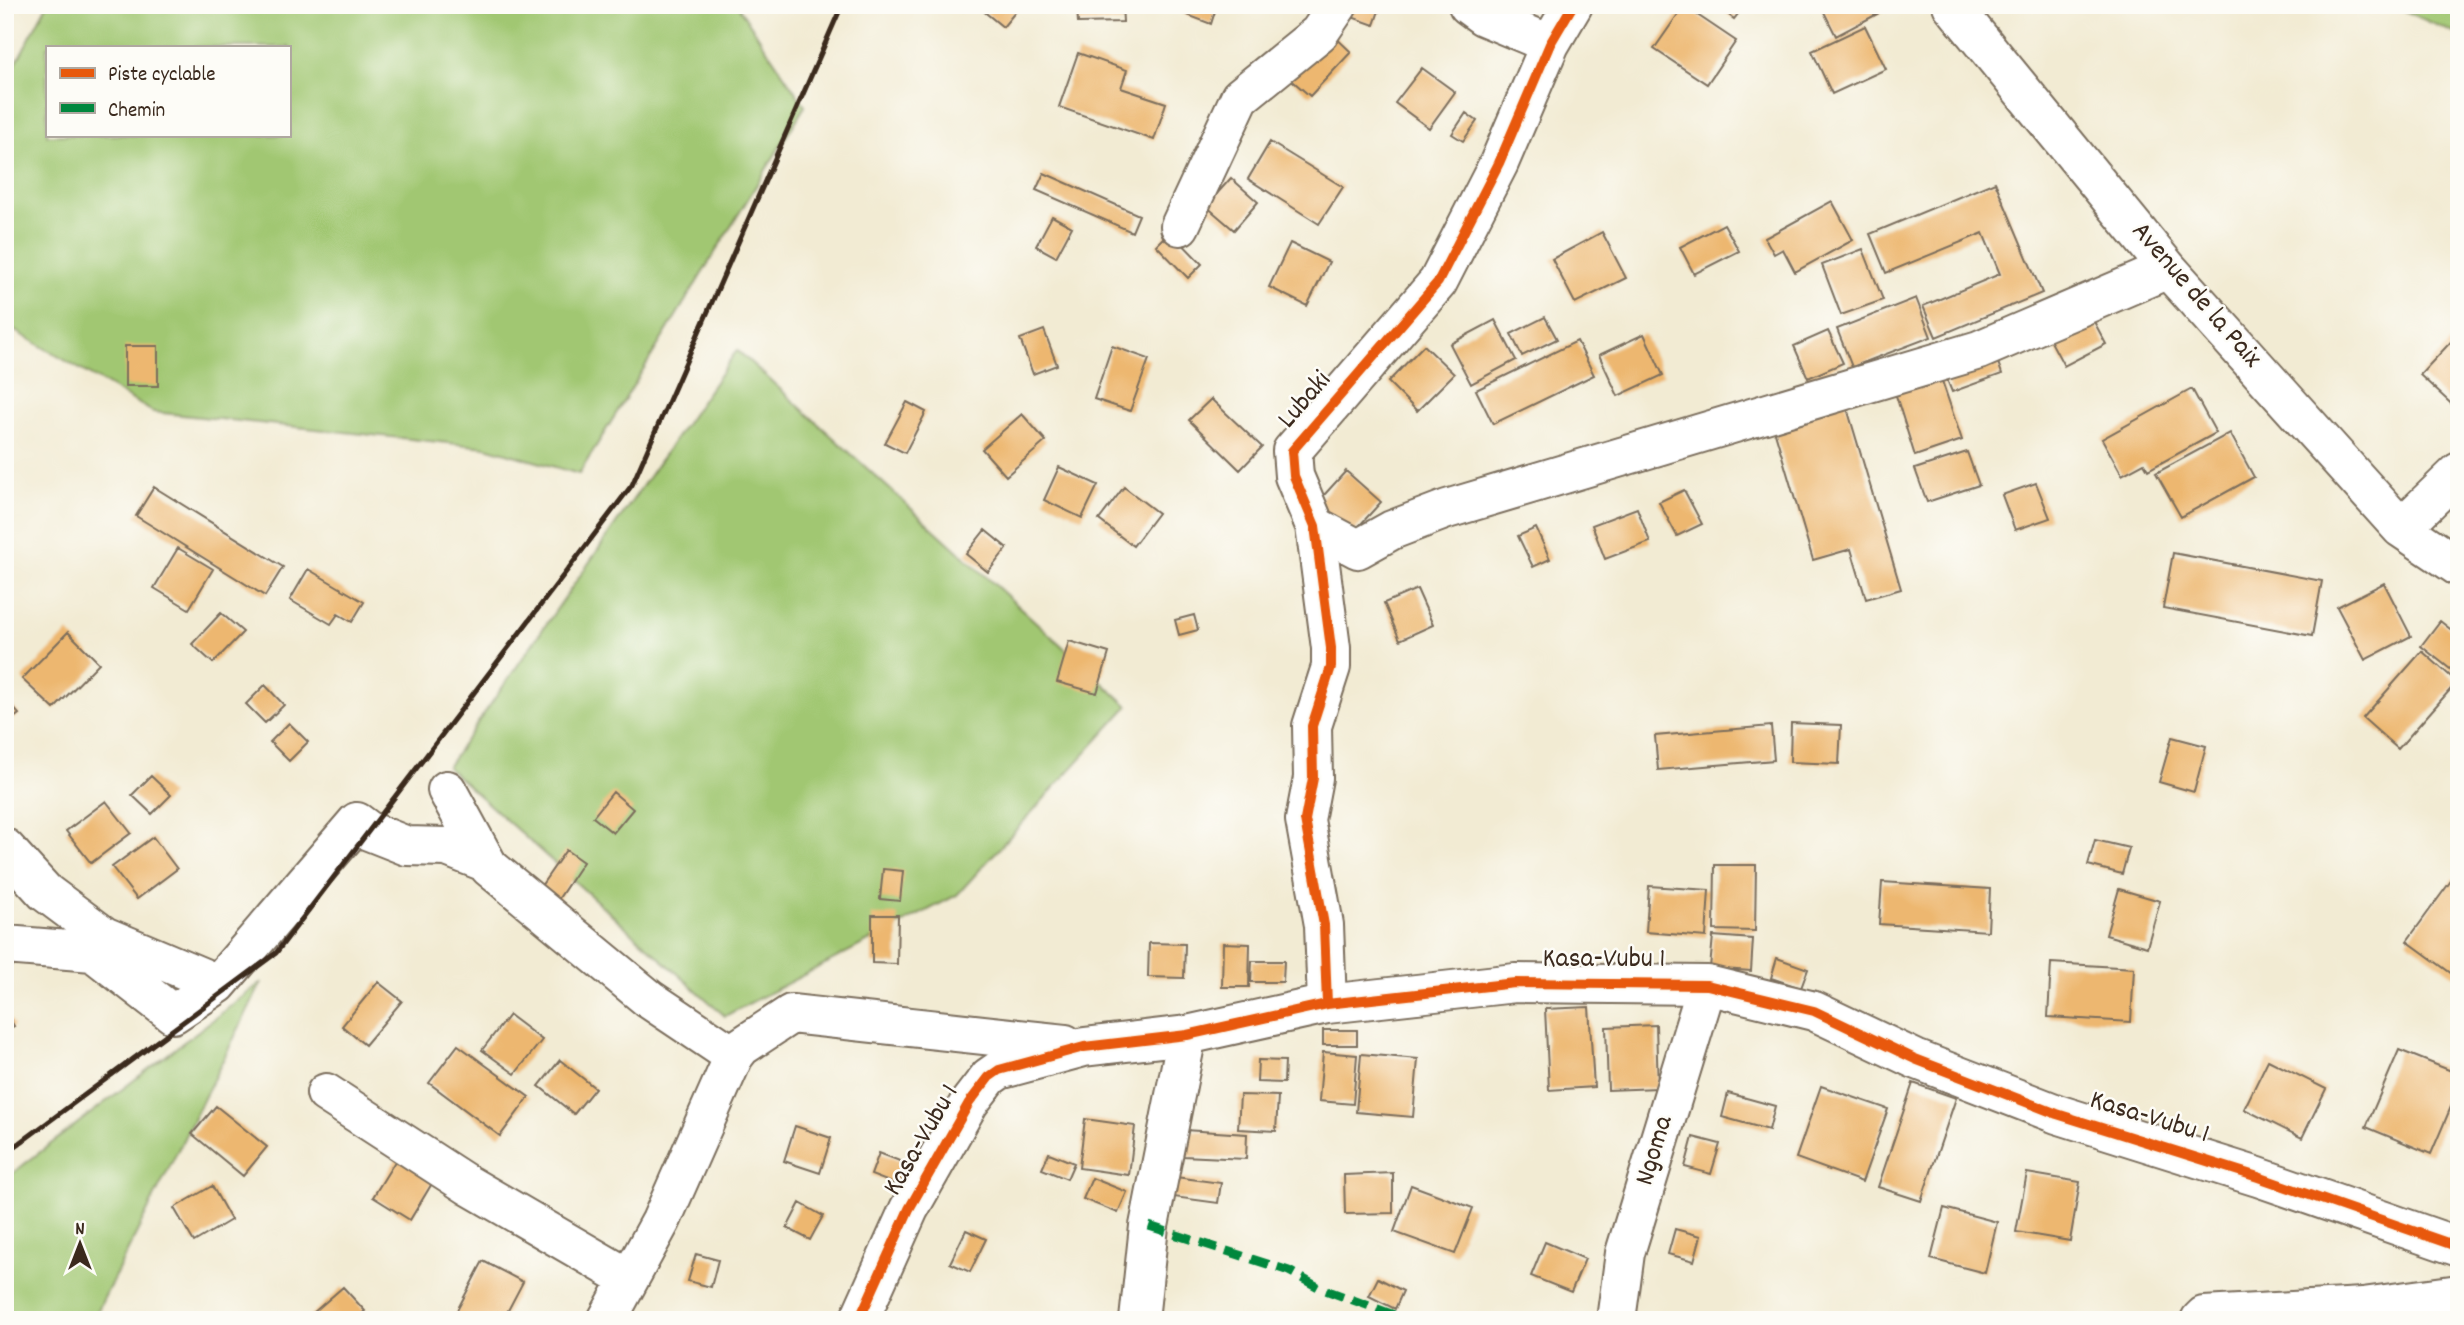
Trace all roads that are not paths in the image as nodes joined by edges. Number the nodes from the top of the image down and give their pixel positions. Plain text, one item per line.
1 (1338, 5) edge
2 (1468, 5) edge
3 (1573, 5) edge
4 (1952, 5) edge
5 (1550, 44) junction
6 (1180, 226) dead end
7 (2168, 269) junction
8 (2459, 472) edge
9 (1315, 526) junction
10 (2401, 528) junction
11 (2459, 567) edge
12 (447, 790) dead end
13 (5, 848) edge
14 (485, 862) junction
15 (5, 945) edge
16 (218, 984) junction
17 (1707, 985) junction
18 (1327, 1004) junction
19 (1187, 1035) junction
20 (1084, 1047) junction
21 (734, 1056) junction
22 (326, 1093) dead end
23 (2459, 1247) edge
24 (628, 1278) junction
25 (2459, 1294) edge
26 (607, 1320) edge
27 (859, 1320) edge
28 (1139, 1320) edge
29 (1616, 1320) edge
30 (2200, 1320) edge

1 - 6 street
2 - 5 street
3 - 5 street, Lubaki
4 - 7 street, Avenue de la Paix
5 - 9 street, Lubaki
7 - 9 street
7 - 10 street, Avenue de la Paix
8 - 10 street
9 - 18 street, Lubaki
10 - 11 street, Avenue de la Paix
12 - 14 street
13 - 16 street
14 - 16 street
14 - 21 street
15 - 16 street
17 - 18 street, Kasa-Vubu 1
17 - 23 street, Kasa-Vubu 1
17 - 29 street, Ngoma
18 - 19 street, Kasa-Vubu 1
19 - 20 street, Kasa-Vubu 1
19 - 28 street
20 - 21 street
20 - 27 street, Kasa-Vubu 1
21 - 24 street
22 - 24 street
24 - 26 street
25 - 30 street

